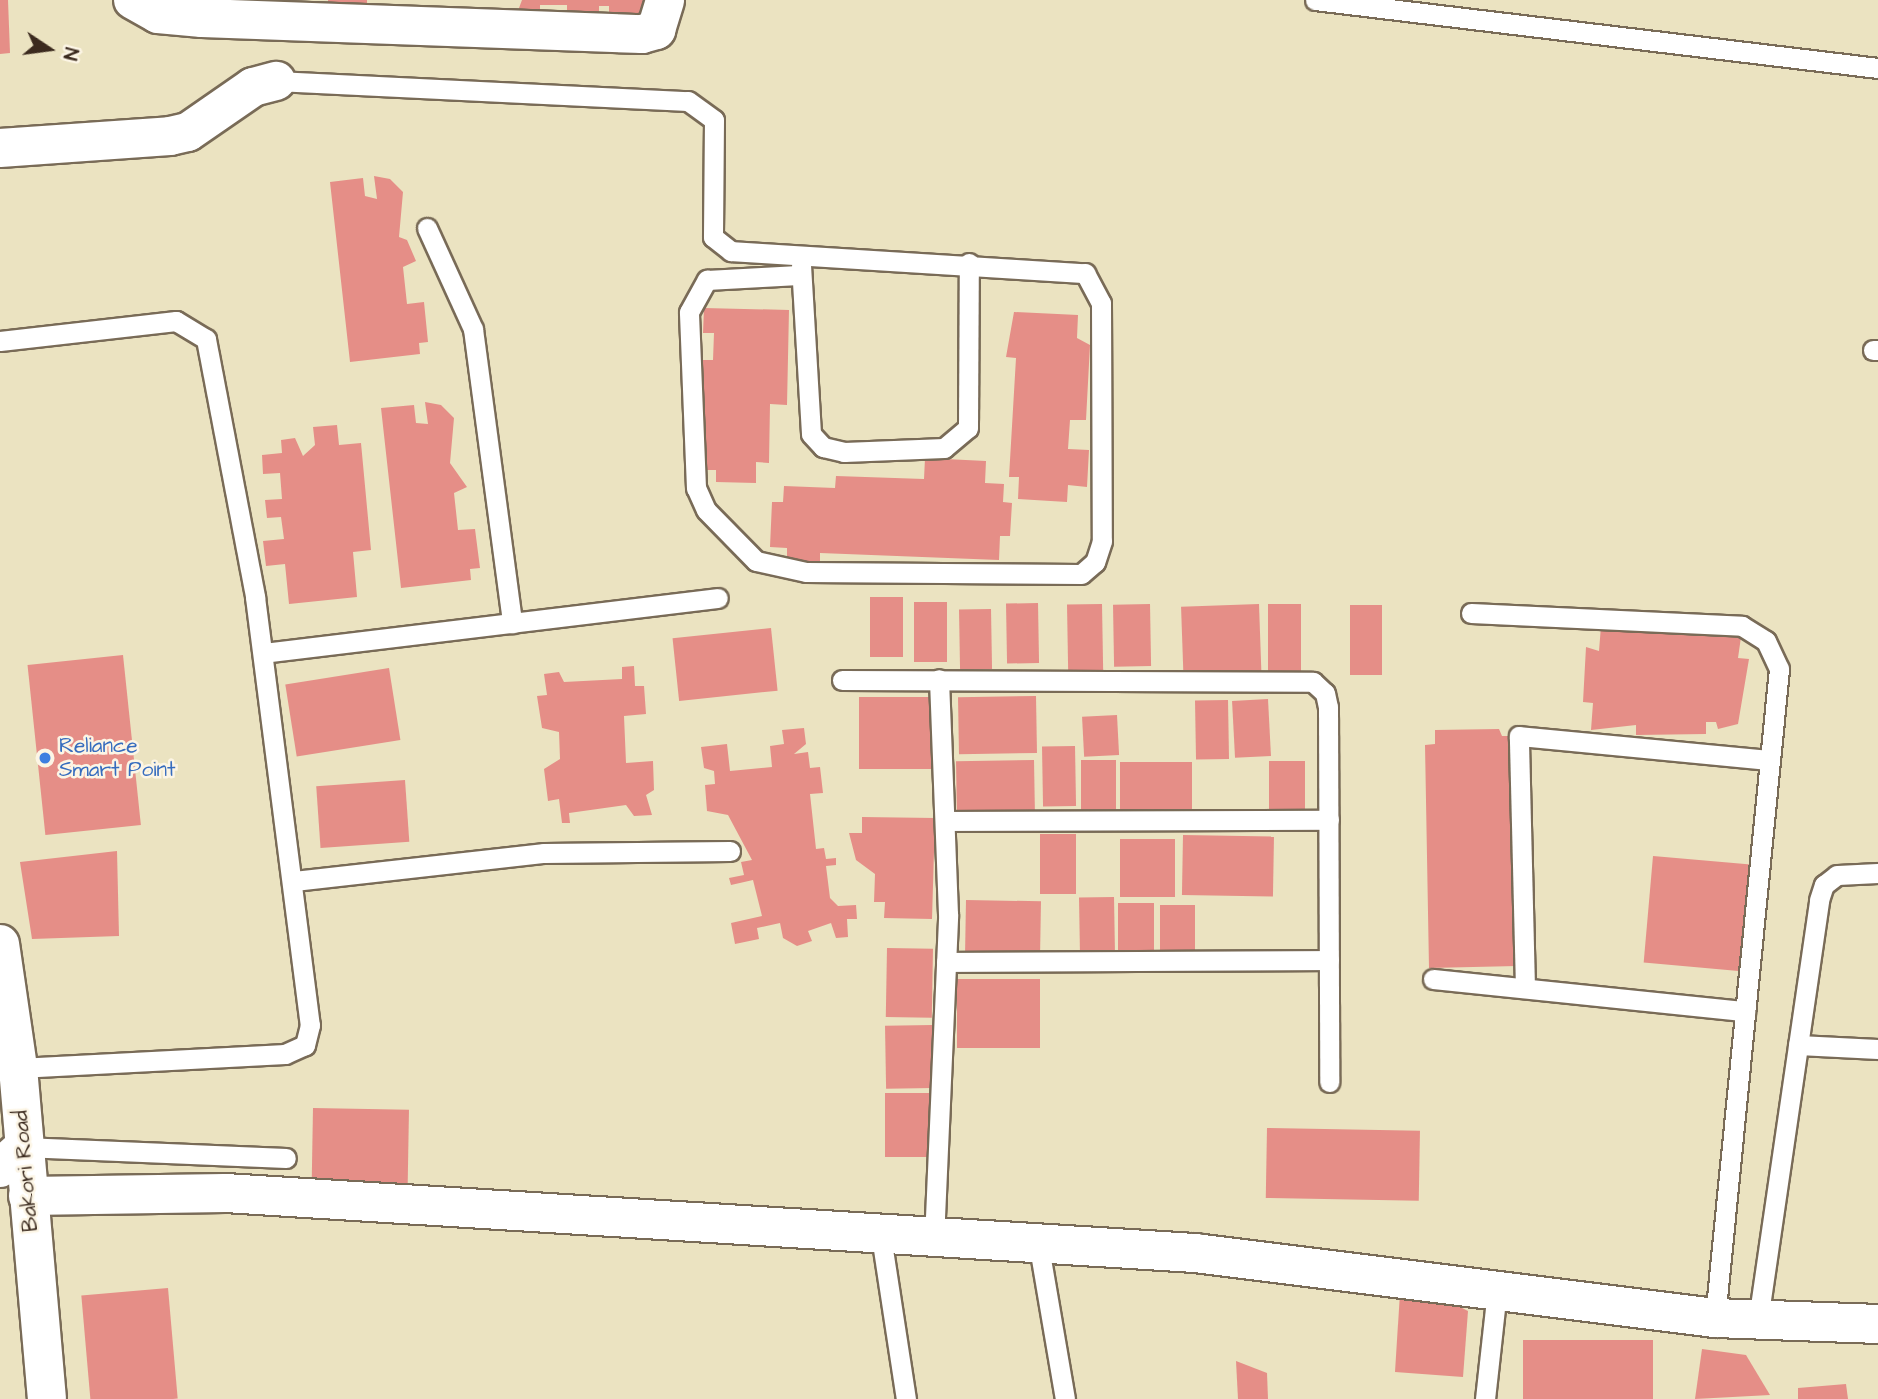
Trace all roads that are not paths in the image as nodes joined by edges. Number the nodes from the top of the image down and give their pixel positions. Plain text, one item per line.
1 (134, 0) edge
2 (665, 0) edge
3 (1315, 0) edge
4 (201, 9) edge
5 (381, 12) edge
6 (498, 14) edge
7 (1878, 68) edge
8 (276, 81) joint
9 (0, 148) edge
10 (427, 228) dead end
11 (804, 254) junction
12 (969, 263) junction
13 (798, 275) junction
14 (0, 341) edge
15 (718, 598) dead end
16 (1471, 613) dead end
17 (512, 623) junction
18 (263, 653) junction
19 (939, 679) junction
20 (842, 680) dead end
21 (1770, 760) junction
22 (1329, 820) junction
23 (948, 821) junction
24 (730, 851) dead end
25 (1878, 873) edge
26 (294, 881) junction
27 (0, 944) edge
28 (1329, 960) junction
29 (946, 962) junction
30 (1433, 979) dead end
31 (1525, 988) junction
32 (1745, 1011) junction
33 (1798, 1045) junction
34 (1878, 1049) edge
35 (18, 1068) junction
36 (1329, 1083) dead end
37 (12, 1158) edge
38 (286, 1158) dead end
39 (27, 1196) junction
40 (881, 1236) junction
41 (934, 1240) junction
42 (1039, 1247) junction
43 (1497, 1290) junction
44 (1715, 1318) junction
45 (1758, 1320) junction
46 (1878, 1324) edge
47 (47, 1399) edge
48 (906, 1399) edge
49 (1065, 1399) edge
50 (1485, 1399) edge

1 - 4 street
2 - 6 street
3 - 7 lane
4 - 5 street
5 - 6 street
8 - 9 street
8 - 11 lane
10 - 17 lane
11 - 12 lane
11 - 13 lane
12 - 13 lane
12 - 13 lane
14 - 18 lane
15 - 17 lane
16 - 21 lane
17 - 18 lane
18 - 26 lane
19 - 20 lane
19 - 22 lane
19 - 23 lane
21 - 31 lane
21 - 32 lane
22 - 23 lane
22 - 28 lane
23 - 29 lane
24 - 26 lane
25 - 33 lane
26 - 35 lane
27 - 35 street, Bakori Road
28 - 29 lane
28 - 36 lane
29 - 41 lane
30 - 31 lane
31 - 32 lane
32 - 44 lane
33 - 34 lane
33 - 45 lane
35 - 37 street, Bakori Road
37 - 38 lane
37 - 39 street, Bakori Road
39 - 40 street
39 - 47 street, Bakori Road
40 - 41 street
40 - 48 lane
41 - 42 street
42 - 43 street
42 - 49 lane
43 - 44 street
43 - 50 lane
44 - 45 street
45 - 46 street

